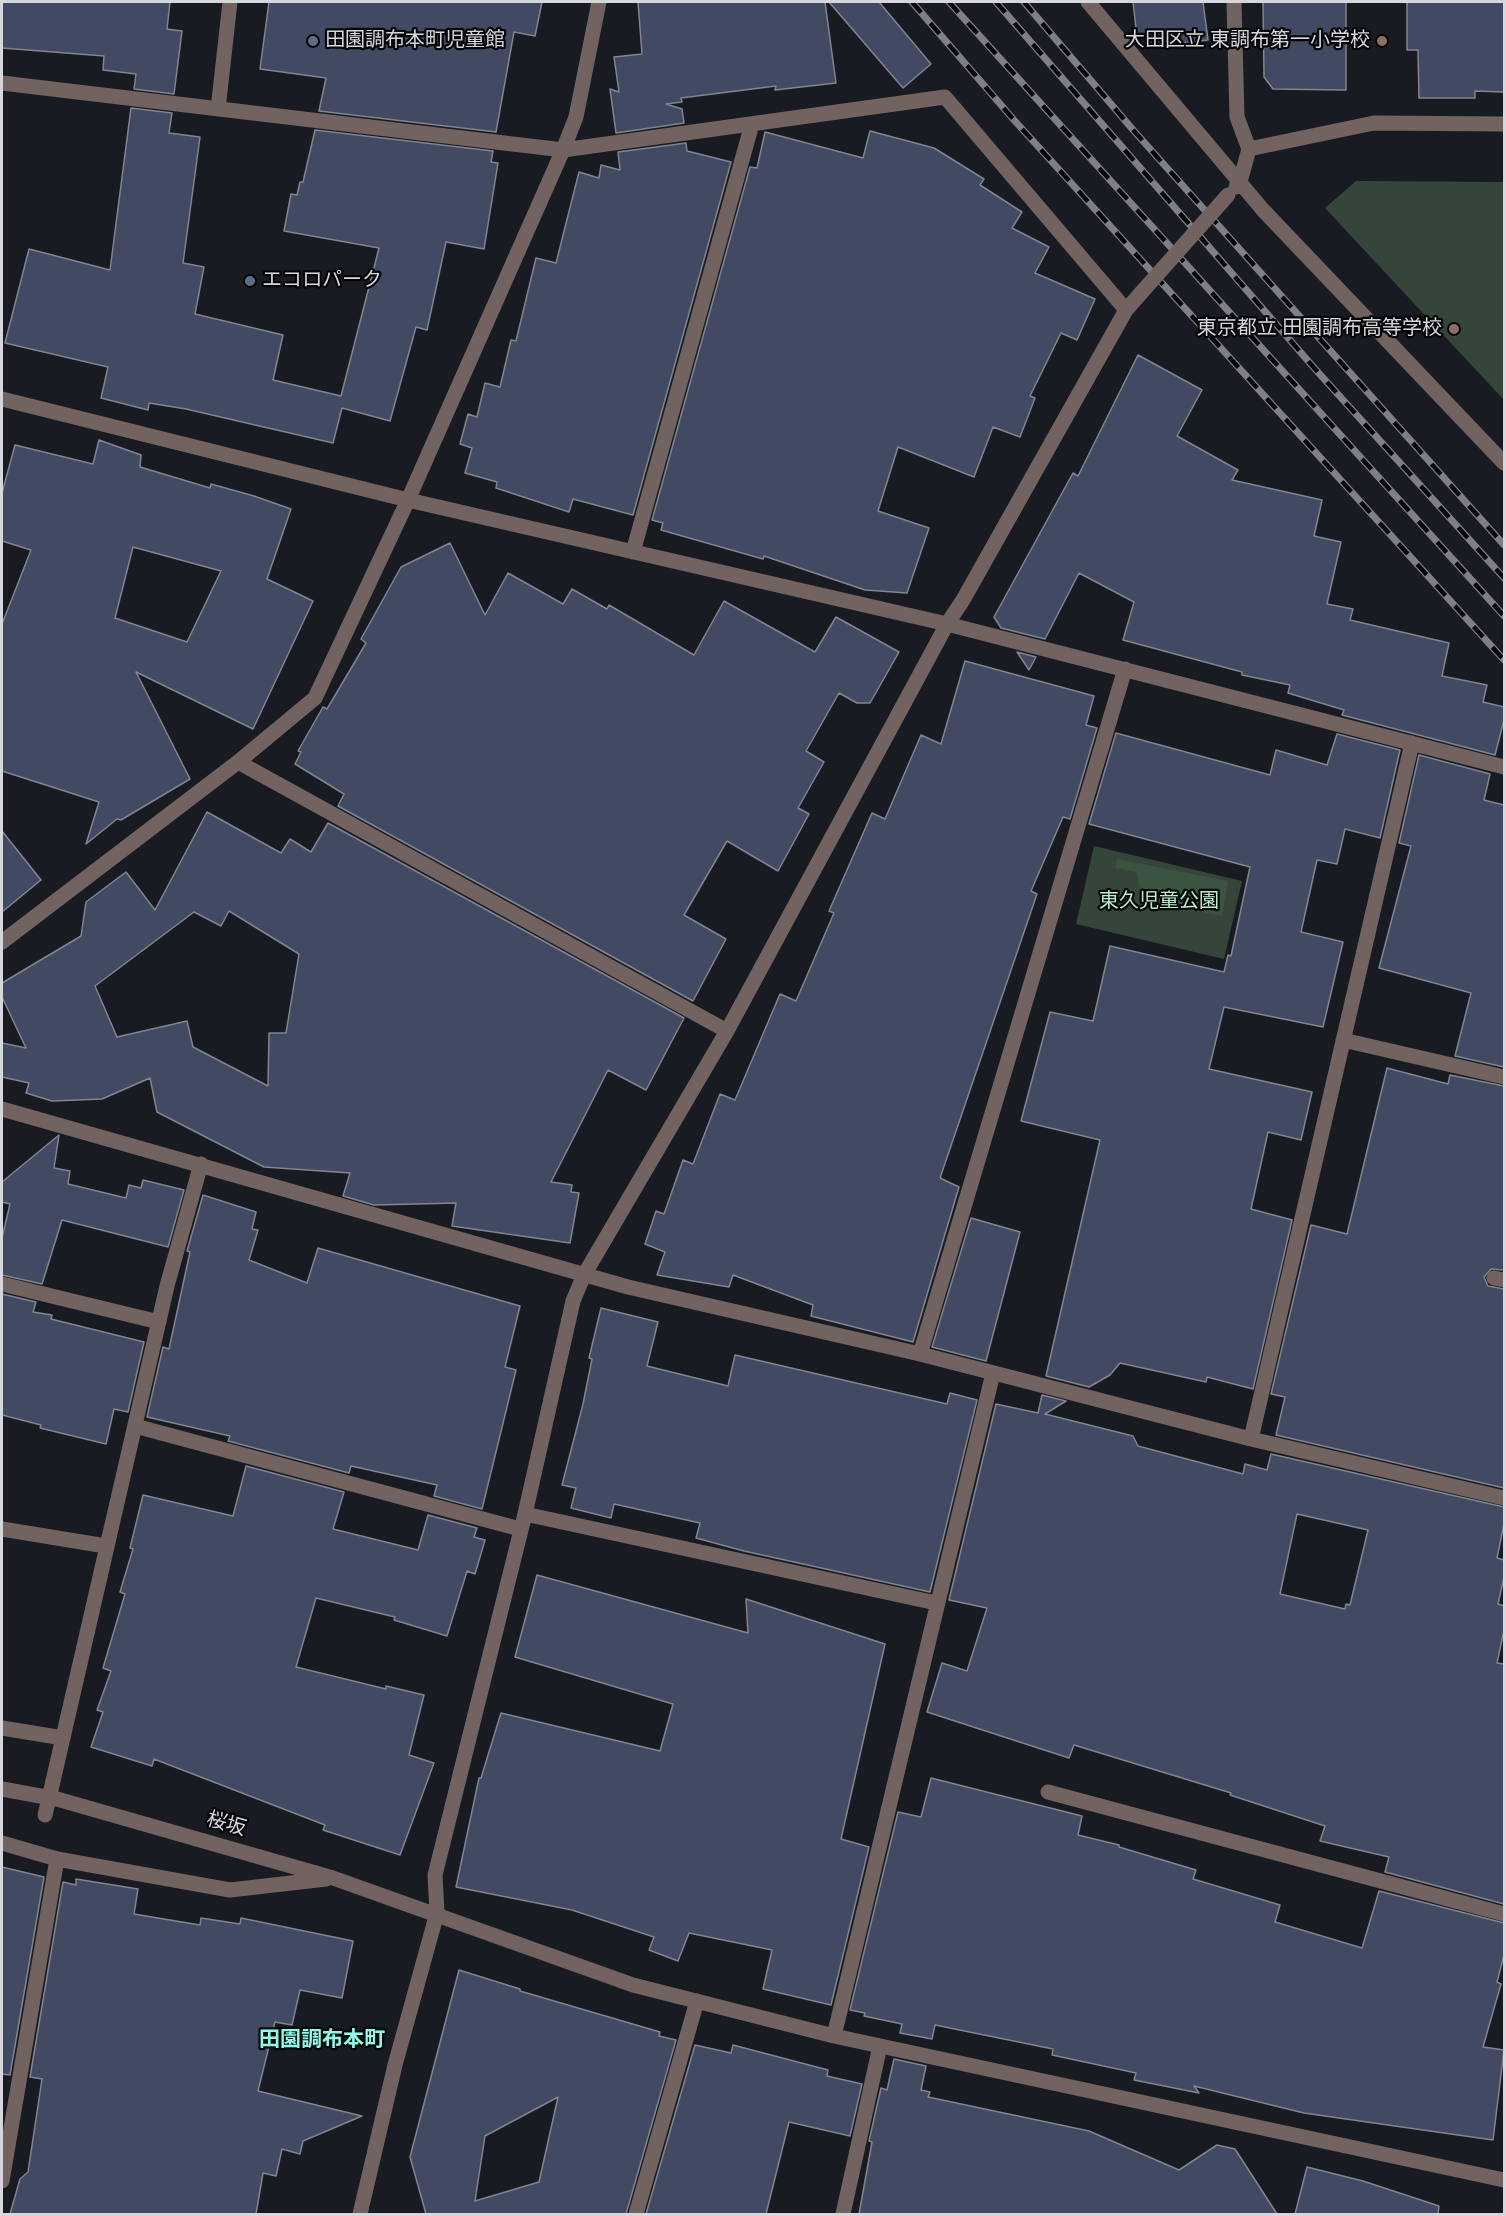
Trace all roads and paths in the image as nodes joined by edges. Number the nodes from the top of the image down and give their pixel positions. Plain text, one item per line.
1 (230, 2) edge
2 (599, 2) edge
3 (1088, 2) edge
4 (1234, 2) edge
5 (2, 83) edge
6 (218, 109) junction
7 (752, 124) junction
8 (1504, 124) edge
9 (1249, 148) junction
10 (563, 150) junction
11 (1240, 182) junction
12 (1126, 310) junction
13 (2, 399) edge
14 (1504, 463) edge
15 (408, 500) junction
16 (633, 552) junction
17 (947, 624) junction
18 (1125, 669) junction
19 (1412, 744) junction
20 (238, 762) junction
21 (1504, 767) edge
22 (2, 942) edge
23 (727, 1031) junction
24 (1343, 1040) junction
25 (1504, 1077) edge
26 (2, 1113) edge
27 (201, 1164) junction
28 (584, 1275) junction
29 (2, 1284) edge
30 (159, 1322) junction
31 (920, 1354) junction
32 (993, 1372) junction
33 (135, 1426) junction
34 (1251, 1439) junction
35 (1504, 1498) edge
36 (525, 1514) junction
37 (2, 1529) edge
38 (520, 1529) junction
39 (106, 1546) junction
40 (936, 1603) junction
41 (2, 1728) edge
42 (63, 1738) junction
43 (2, 1789) edge
44 (1048, 1792) dead end
45 (45, 1815) dead end
46 (2, 1843) edge
47 (57, 1859) junction
48 (333, 1878) junction
49 (437, 1913) junction
50 (1504, 1914) edge
51 (696, 2001) junction
52 (834, 2036) junction
53 (880, 2046) junction
54 (1504, 2180) edge
55 (2, 2181) edge
56 (360, 2214) edge
57 (636, 2214) edge
58 (843, 2214) edge

1 - 6 street
2 - 10 street
3 - 11 street
4 - 9 street
5 - 6 street
6 - 10 street
7 - 10 street
7 - 12 street
7 - 16 street
8 - 9 street
9 - 11 street
10 - 15 street
11 - 12 street, bridge
11 - 14 street
12 - 17 street
13 - 15 street
15 - 16 street
15 - 20 street
16 - 17 street
17 - 18 street
17 - 23 street
18 - 19 street
18 - 31 street
19 - 21 street
19 - 24 street
20 - 22 street
20 - 23 street
23 - 28 street
24 - 25 street
24 - 34 street
26 - 27 street
27 - 28 street
27 - 30 street
28 - 31 street
28 - 36 street
29 - 30 street
30 - 33 street
31 - 32 street
32 - 34 street
32 - 40 street
33 - 38 street
33 - 39 street
34 - 35 street
36 - 38 street
36 - 40 street
37 - 39 street
38 - 49 street
39 - 42 street
40 - 52 street
41 - 42 street
42 - 45 street, bridge
43 - 48 street, 桜坂
44 - 50 street
46 - 47 street
47 - 48 street
47 - 55 street
48 - 49 street, 桜坂
49 - 51 street, 桜坂
49 - 56 street
51 - 52 street, 桜坂
51 - 57 street
52 - 53 street, 桜坂
53 - 54 street, 桜坂
53 - 58 street

